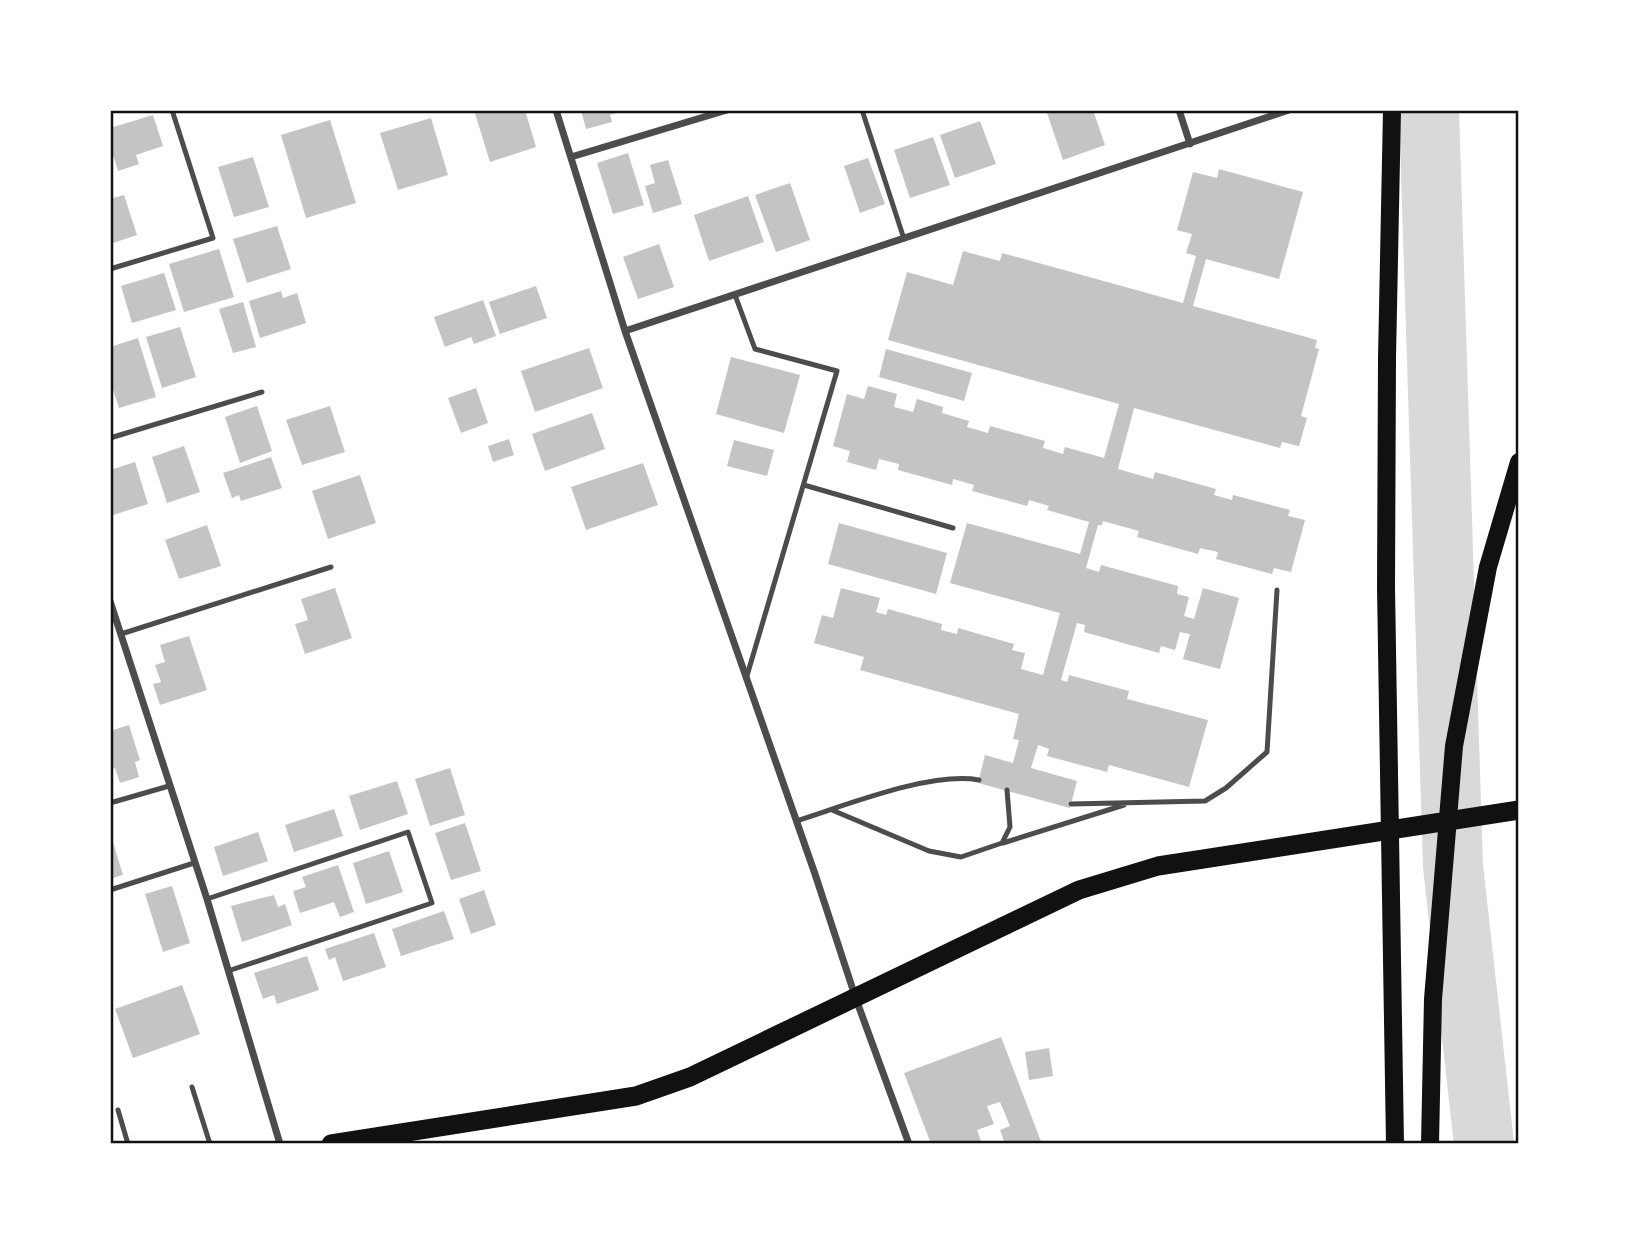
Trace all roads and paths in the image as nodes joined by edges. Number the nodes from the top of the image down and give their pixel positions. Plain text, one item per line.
1 (172, 110) edge
2 (556, 110) edge
3 (727, 110) edge
4 (862, 110) edge
5 (1178, 110) edge
6 (1289, 110) edge
7 (1392, 110) edge
8 (1190, 144) junction
9 (570, 157) junction
10 (904, 239) junction
11 (110, 269) edge
12 (735, 295) junction
13 (625, 331) junction
14 (262, 392) dead end
15 (110, 438) edge
16 (1519, 461) edge
17 (804, 485) junction
18 (953, 528) dead end
19 (331, 567) dead end
20 (1277, 590) dead end
21 (110, 601) edge
22 (121, 634) junction
23 (746, 679) junction
24 (979, 780) dead end
25 (169, 786) junction
26 (1007, 790) dead end
27 (110, 803) edge
28 (1130, 803) junction
29 (1071, 804) dead end
30 (832, 810) junction
31 (1519, 810) edge
32 (796, 821) junction
33 (1002, 843) junction
34 (194, 863) junction
35 (110, 890) edge
36 (207, 899) junction
37 (228, 971) junction
38 (856, 999) junction
39 (192, 1087) dead end
40 (117, 1110) dead end
41 (128, 1144) edge
42 (210, 1144) edge
43 (280, 1144) edge
44 (331, 1144) edge
45 (909, 1144) edge
46 (1395, 1144) edge
47 (1430, 1144) edge

1 - 11 lane
2 - 9 street
3 - 9 street
4 - 10 lane
5 - 8 street
6 - 8 street
7 - 46 main road
8 - 10 street
9 - 13 street
10 - 12 street
12 - 13 street
12 - 17 lane
13 - 23 street
14 - 15 lane
16 - 47 main road
17 - 18 lane
17 - 23 lane
19 - 22 lane
20 - 28 lane
21 - 22 street
22 - 25 street
23 - 32 street
24 - 30 lane
25 - 27 lane
25 - 34 street
26 - 33 lane
28 - 29 lane
28 - 33 lane
30 - 32 lane
30 - 33 lane
31 - 38 highway
32 - 38 street
34 - 35 lane
34 - 36 street
36 - 37 street
36 - 37 lane
37 - 43 street
38 - 44 highway
38 - 45 street
39 - 42 lane
40 - 41 lane

